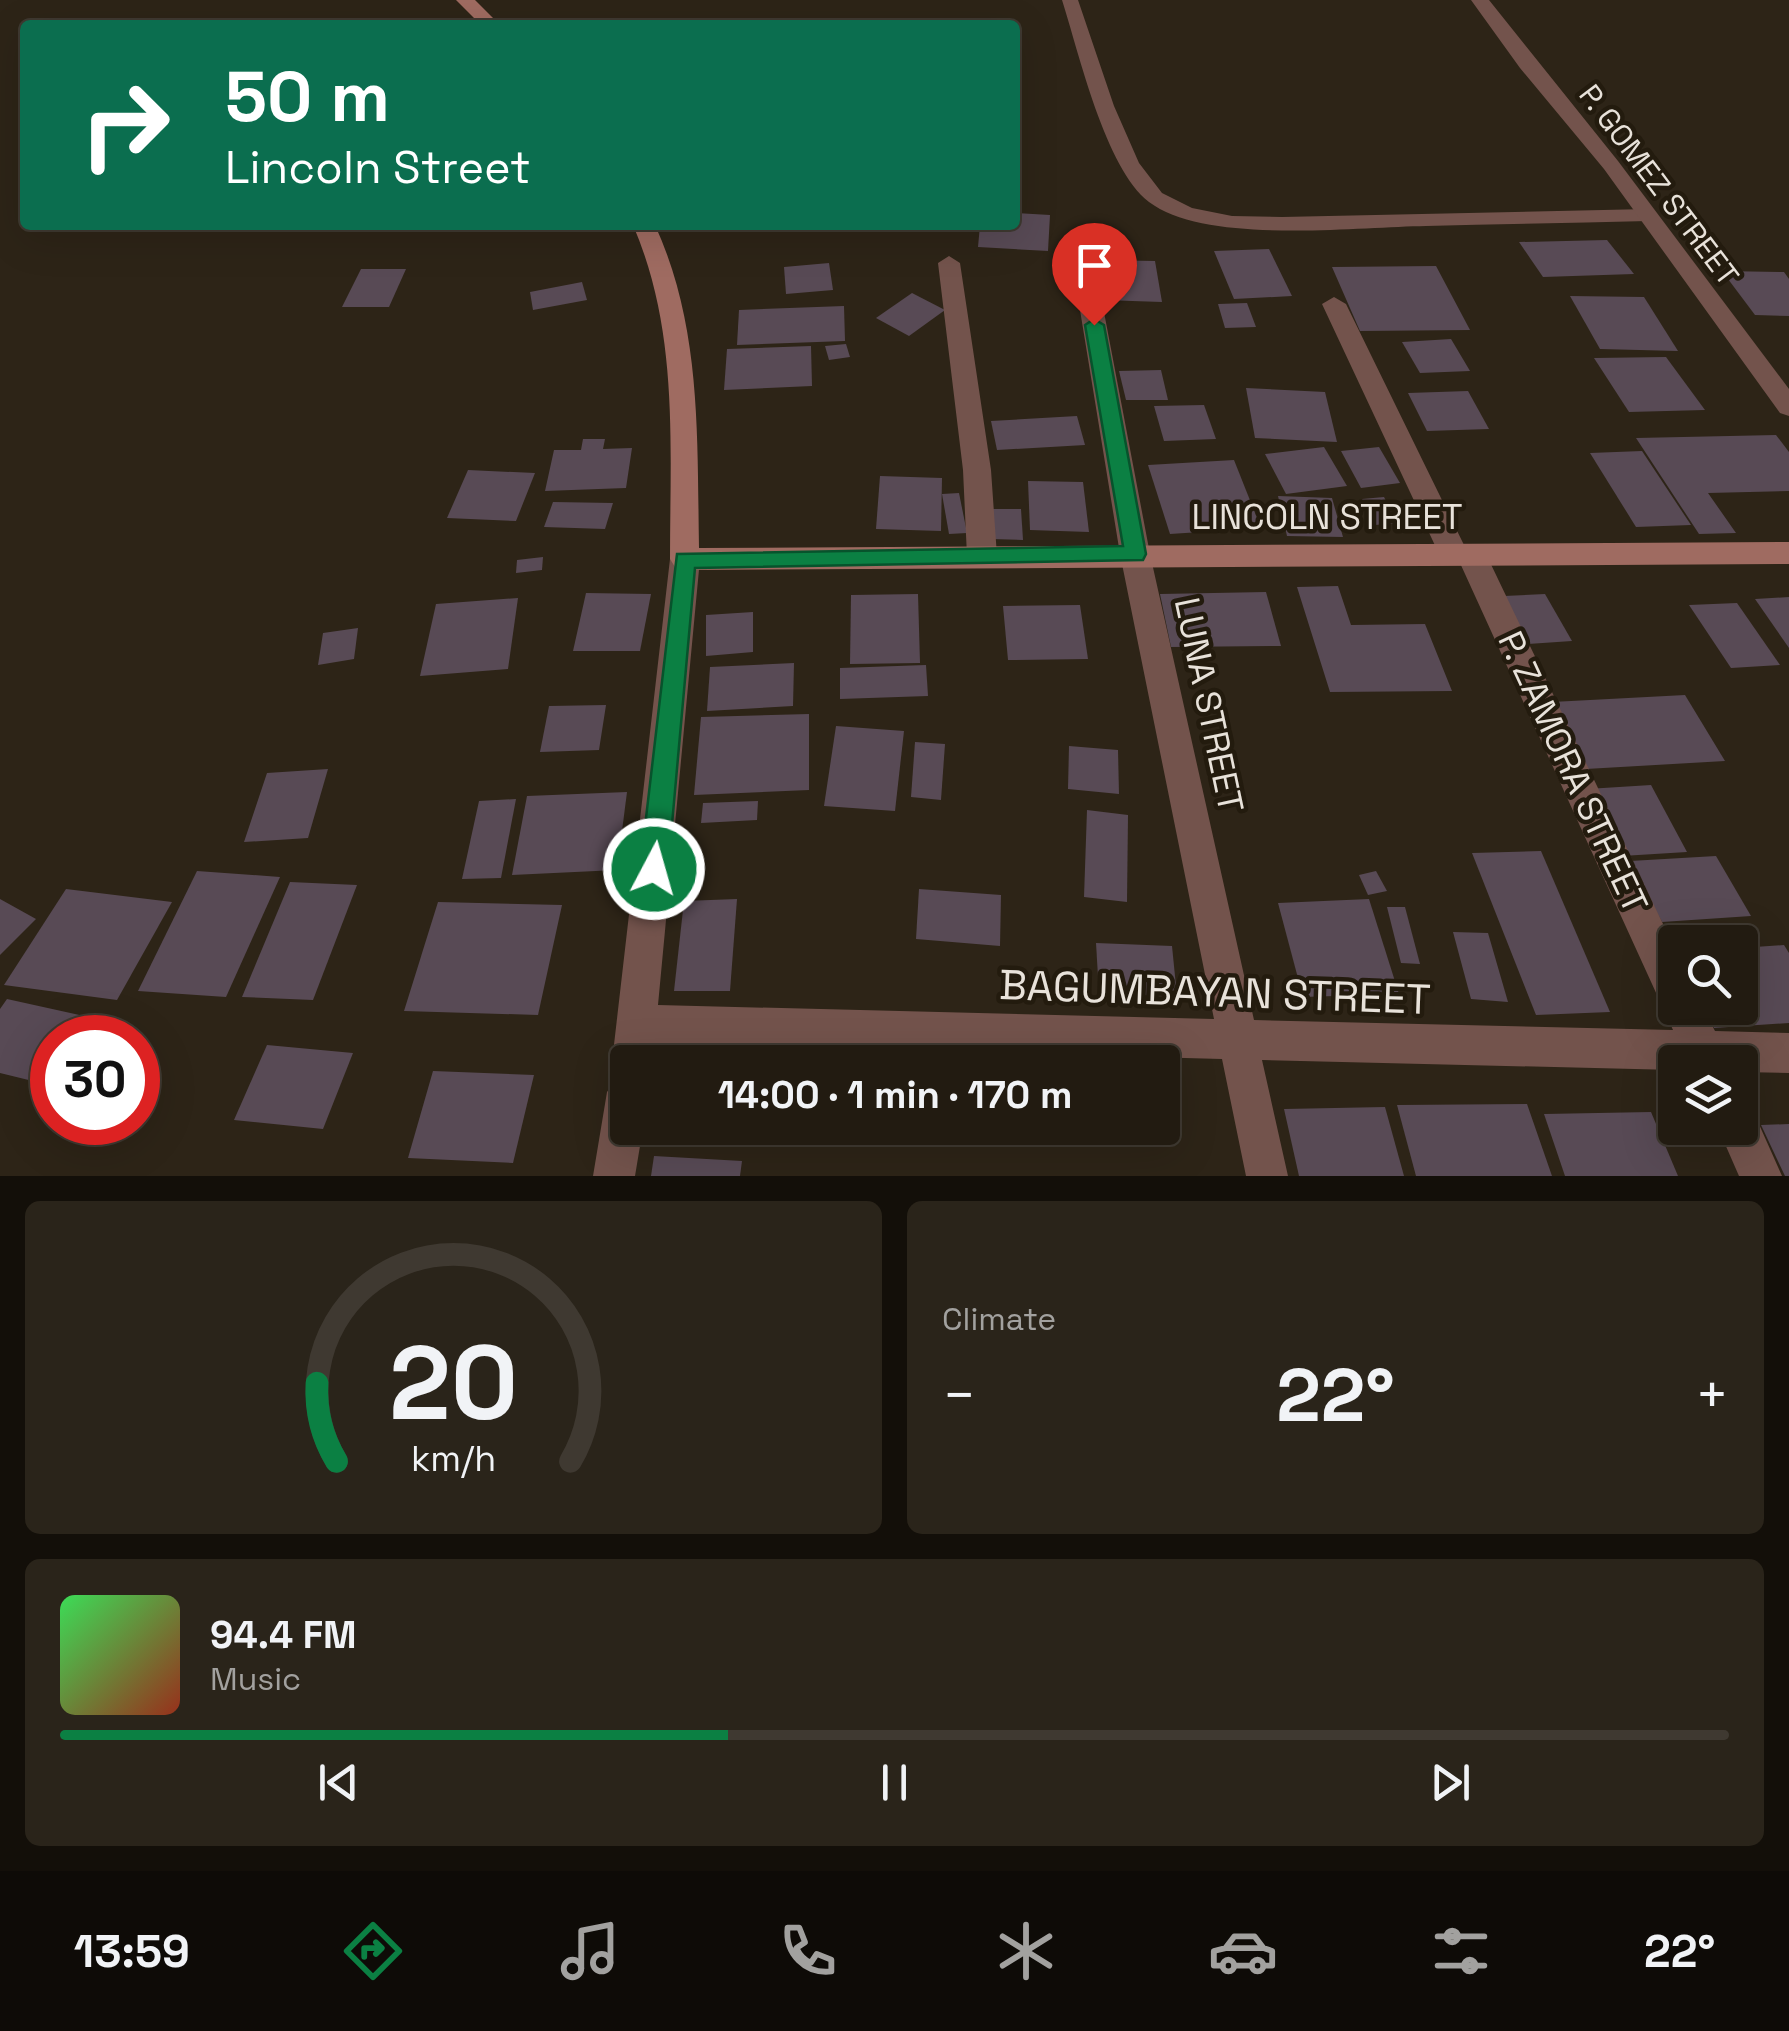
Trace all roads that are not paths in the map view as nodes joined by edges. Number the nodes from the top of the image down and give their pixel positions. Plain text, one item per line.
1 (465, 0) edge
2 (1070, 0) edge
3 (1480, 0) edge
4 (486, 20) edge
5 (1648, 215) junction
6 (646, 230) edge
7 (1081, 248) dead end
8 (949, 263) dead end
9 (1334, 304) dead end
10 (1789, 407) edge
11 (1789, 553) edge
12 (1135, 554) junction
13 (1462, 554) junction
14 (982, 556) junction
15 (685, 560) junction
16 (1658, 956) edge
17 (1240, 1040) junction
18 (635, 1043) edge
19 (1789, 1054) edge
20 (1758, 1055) edge
21 (1658, 1056) edge
22 (619, 1145) edge
23 (1747, 1145) edge
24 (614, 1176) edge
25 (1268, 1176) edge
26 (1761, 1176) edge

1 - 4 street
2 - 5 lane
3 - 5 street, P. GOMEZ STREET
5 - 10 street, P. GOMEZ STREET
6 - 15 street
7 - 12 street, LUNA STREET
8 - 14 street
9 - 13 street, P. ZAMORA STREET
11 - 13 street, LINCOLN STREET
12 - 13 street, LINCOLN STREET
12 - 14 street, LINCOLN STREET
12 - 17 street, LUNA STREET
13 - 16 street, P. ZAMORA STREET
14 - 15 street, LINCOLN STREET
15 - 18 street
17 - 18 street, BAGUMBAYAN STREET
17 - 21 street, BAGUMBAYAN STREET
17 - 25 street, LUNA STREET
19 - 20 street, BAGUMBAYAN STREET
22 - 24 street
23 - 26 street

